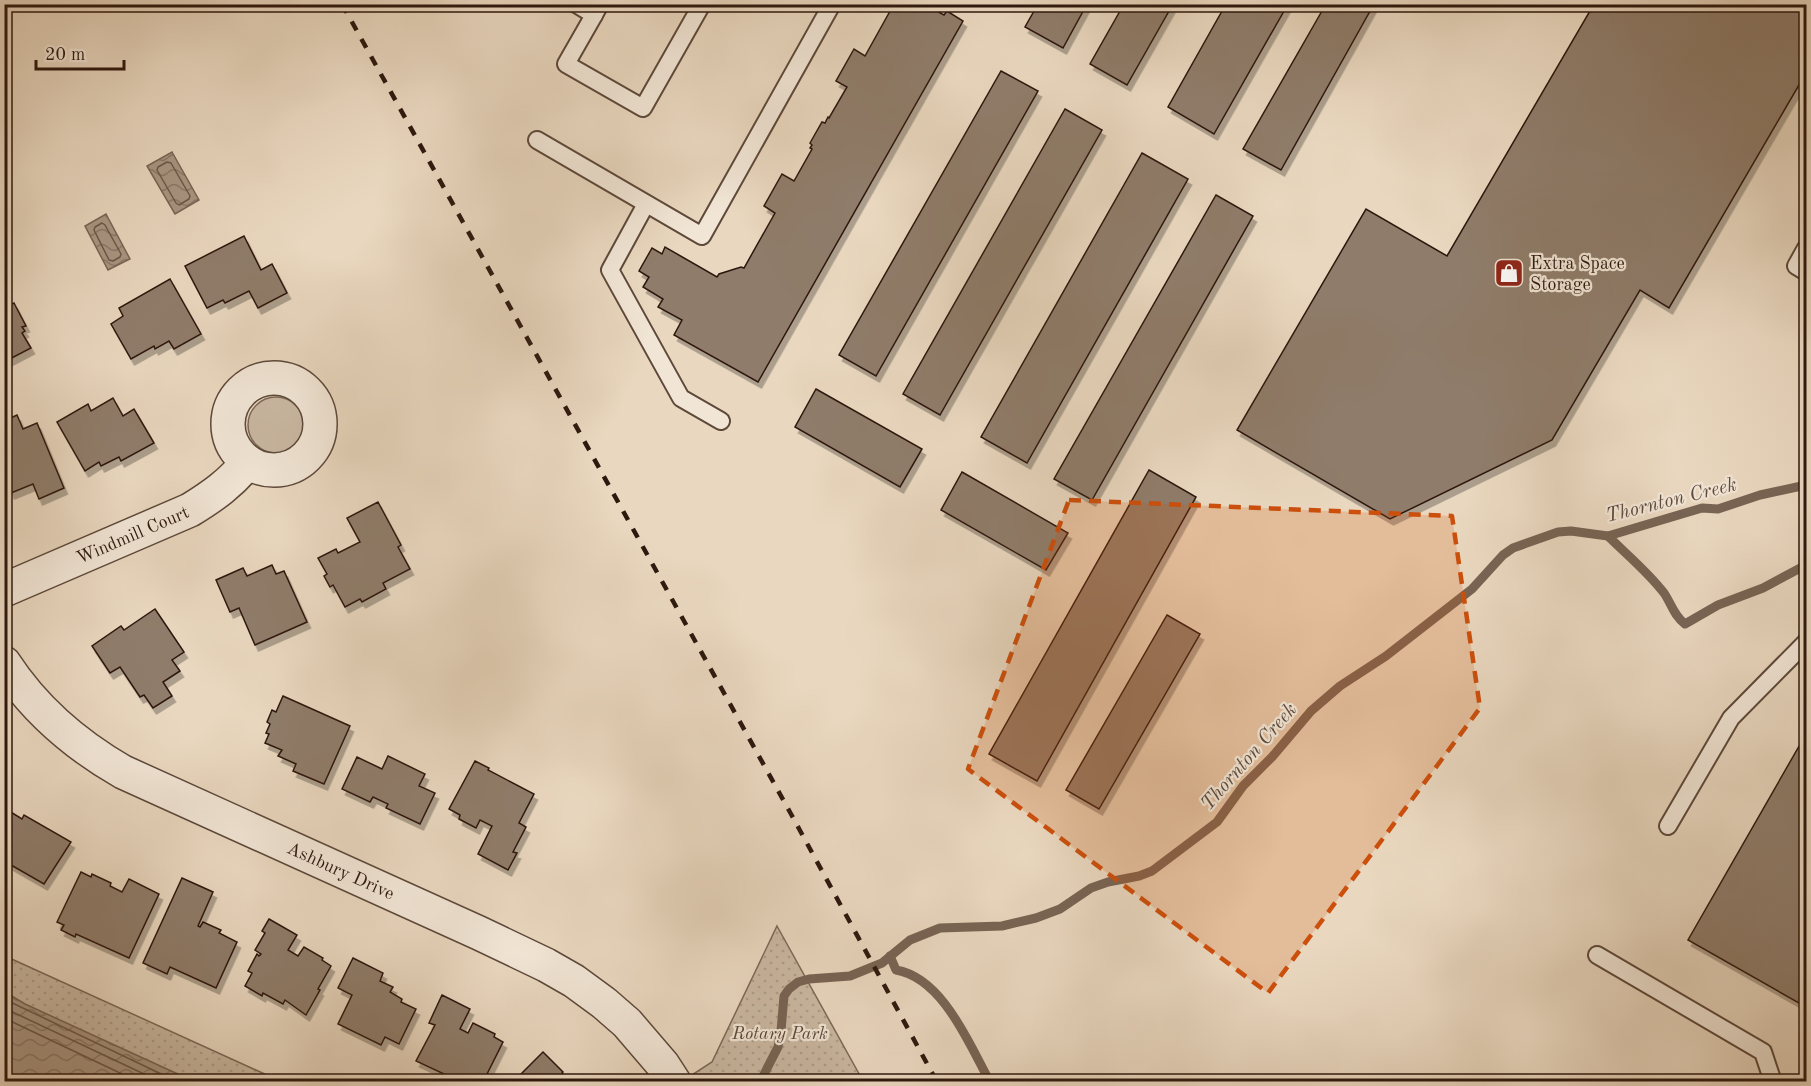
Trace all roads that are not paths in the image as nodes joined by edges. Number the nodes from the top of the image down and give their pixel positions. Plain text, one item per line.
1 (576, 4) edge
2 (702, 4) edge
3 (832, 4) edge
4 (597, 10) edge
5 (537, 140) dead end
6 (646, 204) junction
7 (1806, 248) edge
8 (1806, 272) edge
9 (721, 421) dead end
10 (248, 462) dead end
11 (4, 590) edge
12 (1806, 642) edge
13 (4, 663) edge
14 (1668, 826) dead end
15 (1597, 955) dead end
16 (674, 1082) edge
17 (1773, 1082) edge

1 - 4 lane
2 - 4 lane
3 - 6 lane
5 - 6 lane
6 - 9 lane
7 - 8 lane
10 - 11 street, Windmill Court
12 - 14 lane
13 - 16 street, Ashbury Drive
15 - 17 lane

